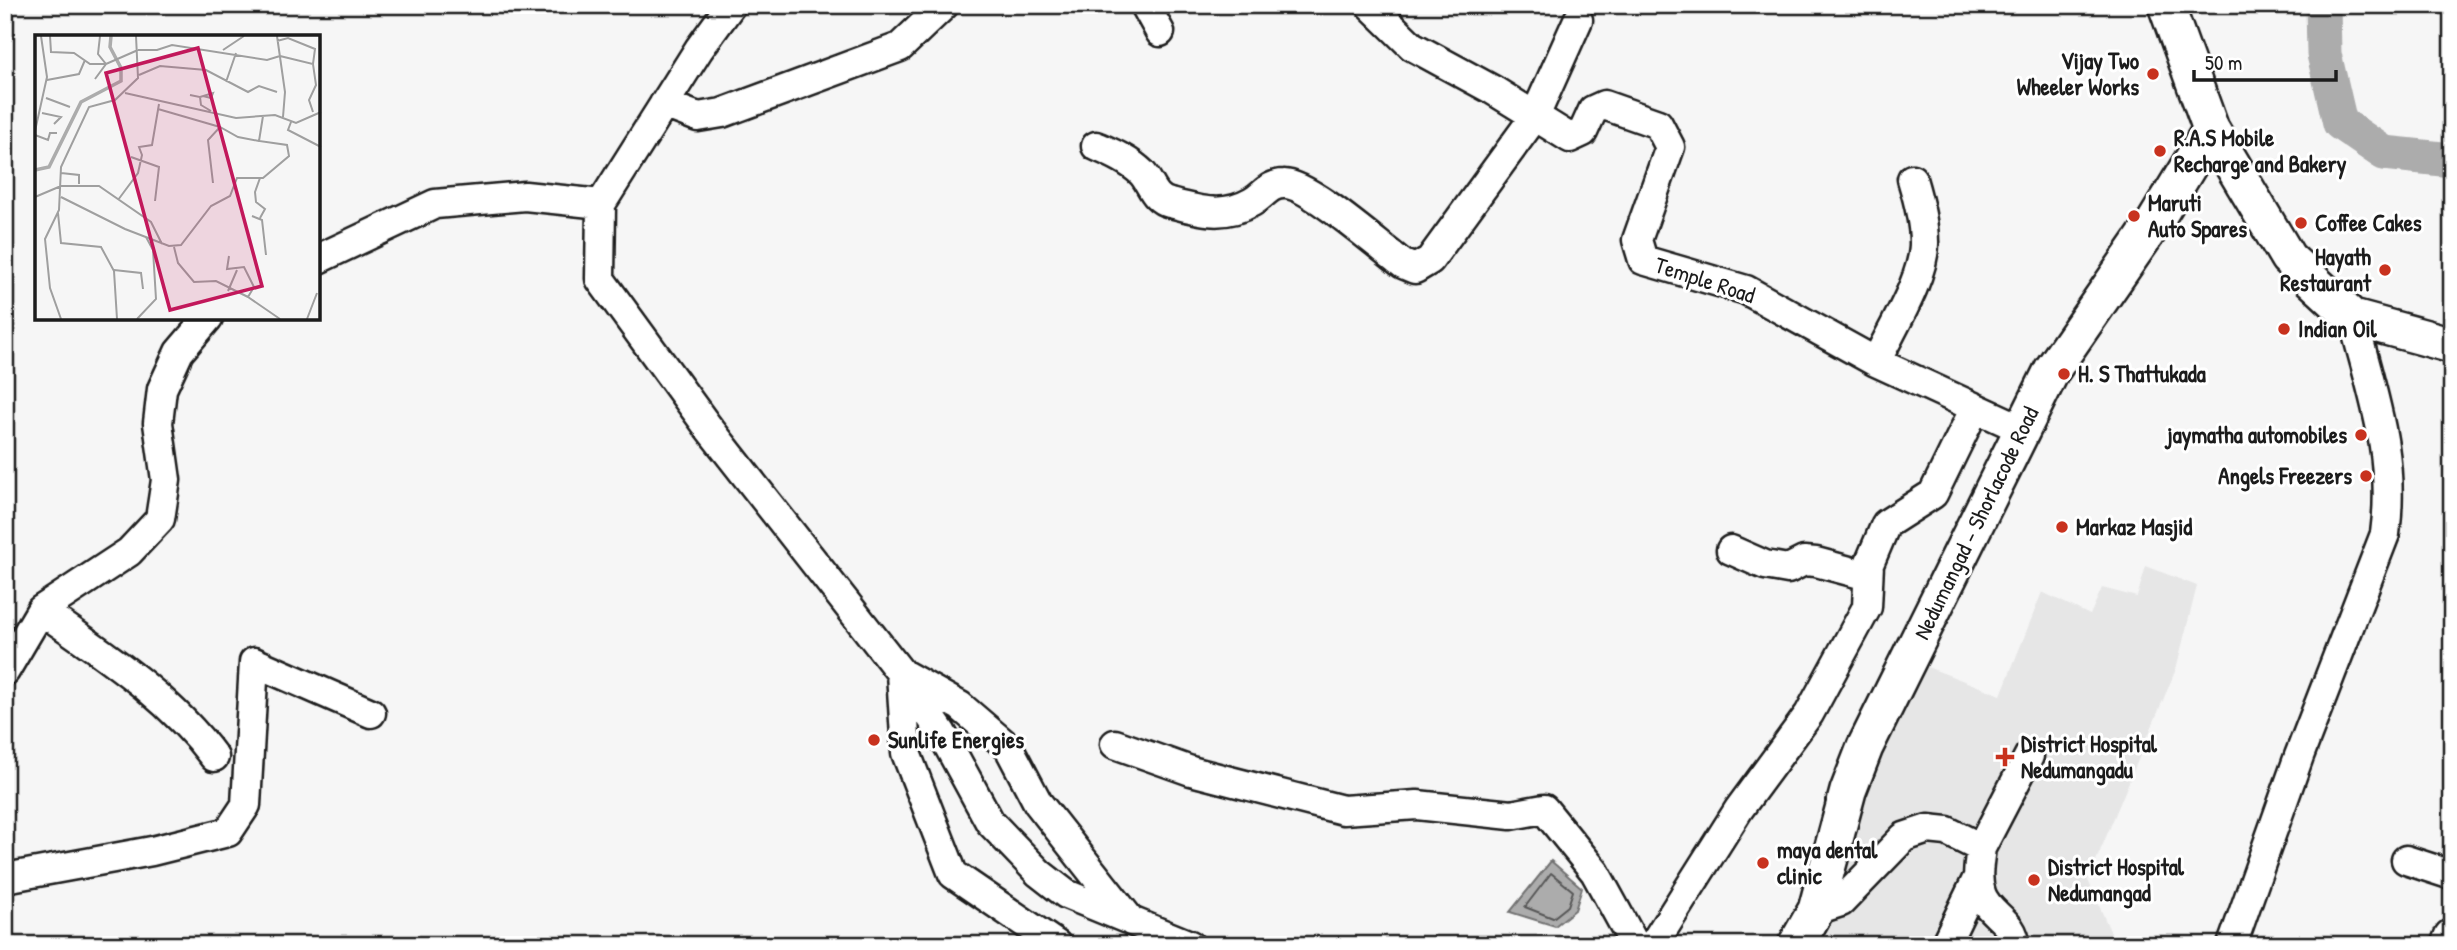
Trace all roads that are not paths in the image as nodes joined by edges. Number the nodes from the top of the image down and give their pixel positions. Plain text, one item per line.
1 (732, 5) edge
2 (944, 5) edge
3 (1145, 5) edge
4 (1370, 5) edge
5 (2166, 5) edge
6 (1578, 20) dead end
7 (1160, 32) dead end
8 (664, 104) junction
9 (1535, 116) junction
10 (2211, 129) junction
11 (1096, 146) dead end
12 (1912, 179) dead end
13 (601, 204) junction
14 (320, 258) edge
15 (2353, 318) junction
16 (206, 320) edge
17 (2452, 345) edge
18 (1876, 362) junction
19 (1975, 408) junction
20 (2022, 429) junction
21 (1731, 550) dead end
22 (1868, 576) junction
23 (41, 610) junction
24 (5, 671) edge
25 (901, 673) junction
26 (371, 713) dead end
27 (1115, 744) dead end
28 (2029, 756) dead end
29 (214, 758) dead end
30 (1980, 848) junction
31 (2406, 860) dead end
32 (2452, 875) edge
33 (1978, 877) junction
34 (5, 878) edge
35 (1816, 910) junction
36 (1136, 933) edge
37 (2452, 937) edge
38 (1057, 945) edge
39 (1190, 945) edge
40 (1635, 945) edge
41 (1653, 945) edge
42 (1796, 945) edge
43 (1945, 945) edge
44 (2015, 945) edge
45 (2232, 945) edge
46 (2449, 945) edge

1 - 8 street
2 - 8 street
3 - 7 street
4 - 9 street, Temple Road
5 - 10 main road
6 - 9 street
8 - 13 street
9 - 11 street
9 - 18 street, Temple Road
10 - 15 main road
10 - 20 main road, Nedumangad - Shorlacode Road
12 - 18 street
13 - 14 street
13 - 25 street
15 - 17 main road
15 - 45 street
16 - 23 street
18 - 19 street, Temple Road
19 - 20 street, Temple Road
19 - 22 street
20 - 35 main road, Nedumangad - Shorlacode Road
21 - 22 street
22 - 41 street
23 - 24 street
23 - 29 street
25 - 36 street
25 - 36 street
25 - 38 street
26 - 34 street
27 - 40 street
28 - 30 street
30 - 33 street
30 - 35 street
31 - 32 street
33 - 43 street
33 - 44 street
35 - 42 main road, Nedumangad - Shorlacode Road
36 - 39 street
37 - 46 main road

